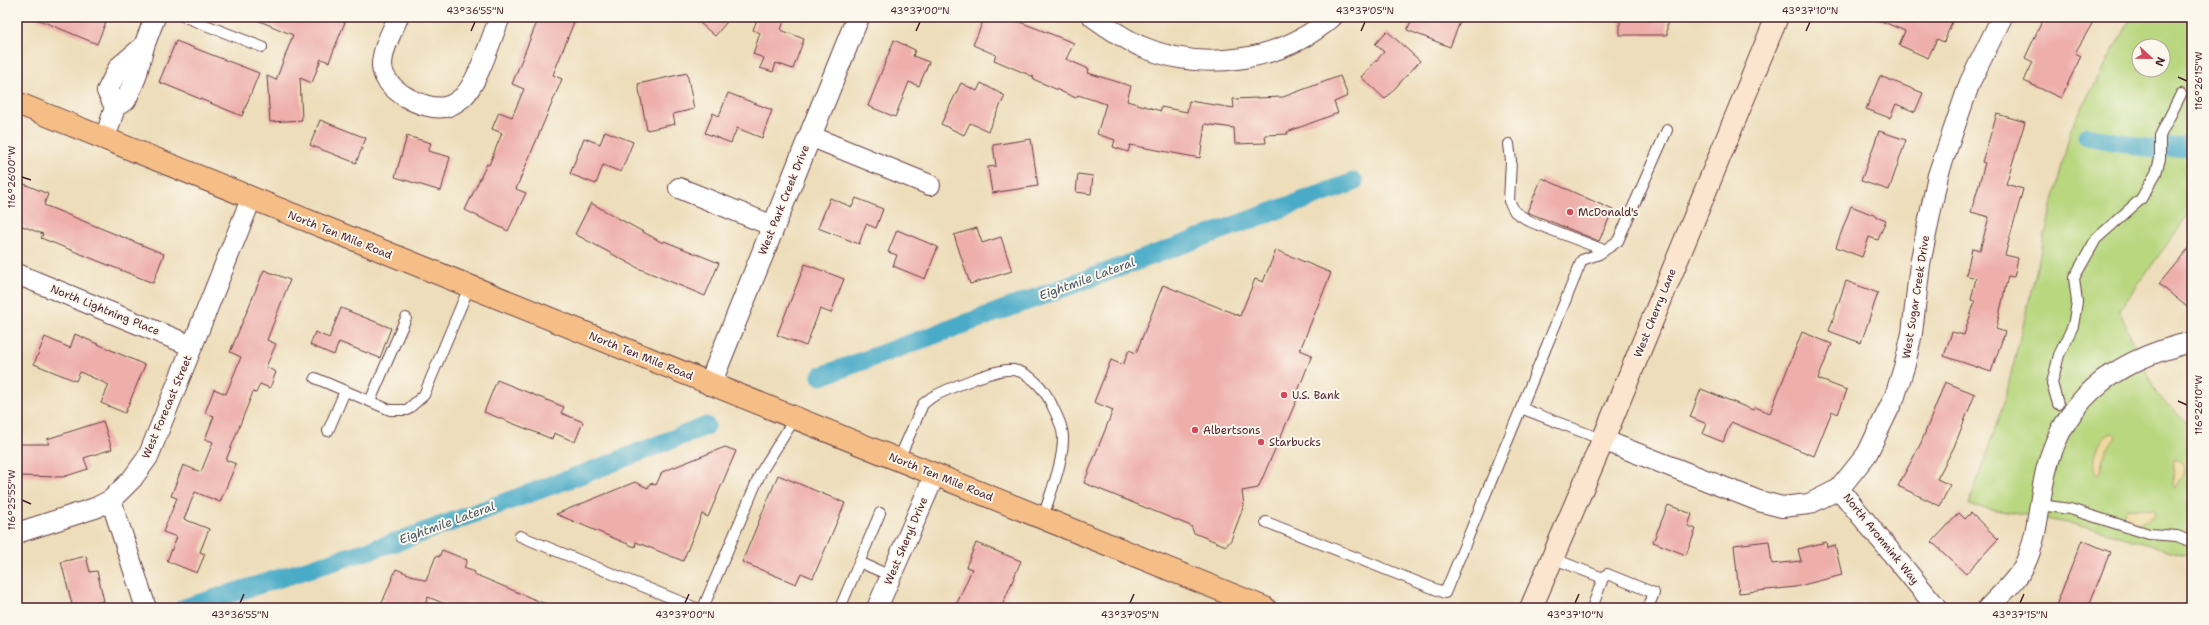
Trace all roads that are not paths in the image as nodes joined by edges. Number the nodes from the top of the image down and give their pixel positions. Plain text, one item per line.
1 (155, 17) edge
2 (185, 17) edge
3 (398, 17) edge
4 (500, 17) edge
5 (858, 17) edge
6 (1093, 17) edge
7 (1332, 17) edge
8 (1777, 17) edge
9 (2002, 17) edge
10 (262, 47) dead end
11 (2181, 94) dead end
12 (17, 103) edge
13 (1667, 130) dead end
14 (810, 136) junction
15 (105, 139) junction
16 (1508, 144) dead end
17 (930, 185) dead end
18 (679, 188) dead end
19 (251, 199) junction
20 (773, 226) junction
21 (1604, 250) junction
22 (17, 274) edge
23 (469, 287) junction
24 (406, 318) dead end
25 (2192, 342) edge
26 (192, 346) junction
27 (315, 378) dead end
28 (710, 384) junction
29 (345, 391) junction
30 (370, 401) junction
31 (2058, 404) dead end
32 (1521, 408) junction
33 (795, 418) junction
34 (328, 431) dead end
35 (1603, 440) junction
36 (899, 459) junction
37 (935, 474) junction
38 (1839, 490) junction
39 (111, 500) junction
40 (2040, 505) junction
41 (880, 513) dead end
42 (1043, 518) junction
43 (1266, 522) dead end
44 (17, 533) edge
45 (520, 536) dead end
46 (2192, 542) edge
47 (1552, 558) junction
48 (859, 562) junction
49 (891, 576) junction
50 (1603, 578) junction
51 (146, 608) edge
52 (696, 608) edge
53 (703, 608) edge
54 (840, 608) edge
55 (877, 608) edge
56 (1265, 608) edge
57 (1531, 608) edge
58 (1592, 608) edge
59 (1648, 608) edge
60 (1937, 608) edge
61 (1988, 608) edge

1 - 15 street
2 - 10 lane
3 - 4 street
5 - 14 street, West Park Creek Drive
6 - 7 street
8 - 35 main road, West Cherry Lane
9 - 38 street, West Sugar Creek Drive
11 - 31 lane
12 - 15 main road, North Ten Mile Road
13 - 21 lane
14 - 17 street
14 - 20 street, West Park Creek Drive
15 - 19 main road, North Ten Mile Road
16 - 21 lane
18 - 20 street
19 - 23 main road, North Ten Mile Road
19 - 26 street, West Forecast Street
20 - 28 street, West Park Creek Drive
21 - 32 lane
22 - 26 street, North Lightning Place
23 - 28 main road, North Ten Mile Road
23 - 30 lane
24 - 30 lane
25 - 40 street
26 - 39 street, West Forecast Street
27 - 29 lane
28 - 33 main road, North Ten Mile Road
29 - 30 lane
29 - 34 lane
32 - 35 lane
32 - 43 lane
33 - 36 main road, North Ten Mile Road
33 - 53 lane
35 - 38 street, West Sugar Creek Drive
35 - 47 main road, West Cherry Lane
36 - 37 main road, North Ten Mile Road
36 - 42 lane
37 - 42 main road, North Ten Mile Road
37 - 49 street, West Sheryl Drive
38 - 60 street, North Aronmink Way
39 - 44 street, West Forecast Street
39 - 51 street
40 - 46 lane
40 - 61 street
41 - 48 lane
42 - 56 main road, North Ten Mile Road
45 - 52 lane
47 - 50 lane
47 - 57 main road, West Cherry Lane
48 - 49 lane
48 - 54 lane
49 - 55 street, West Sheryl Drive
50 - 58 lane
50 - 59 lane

